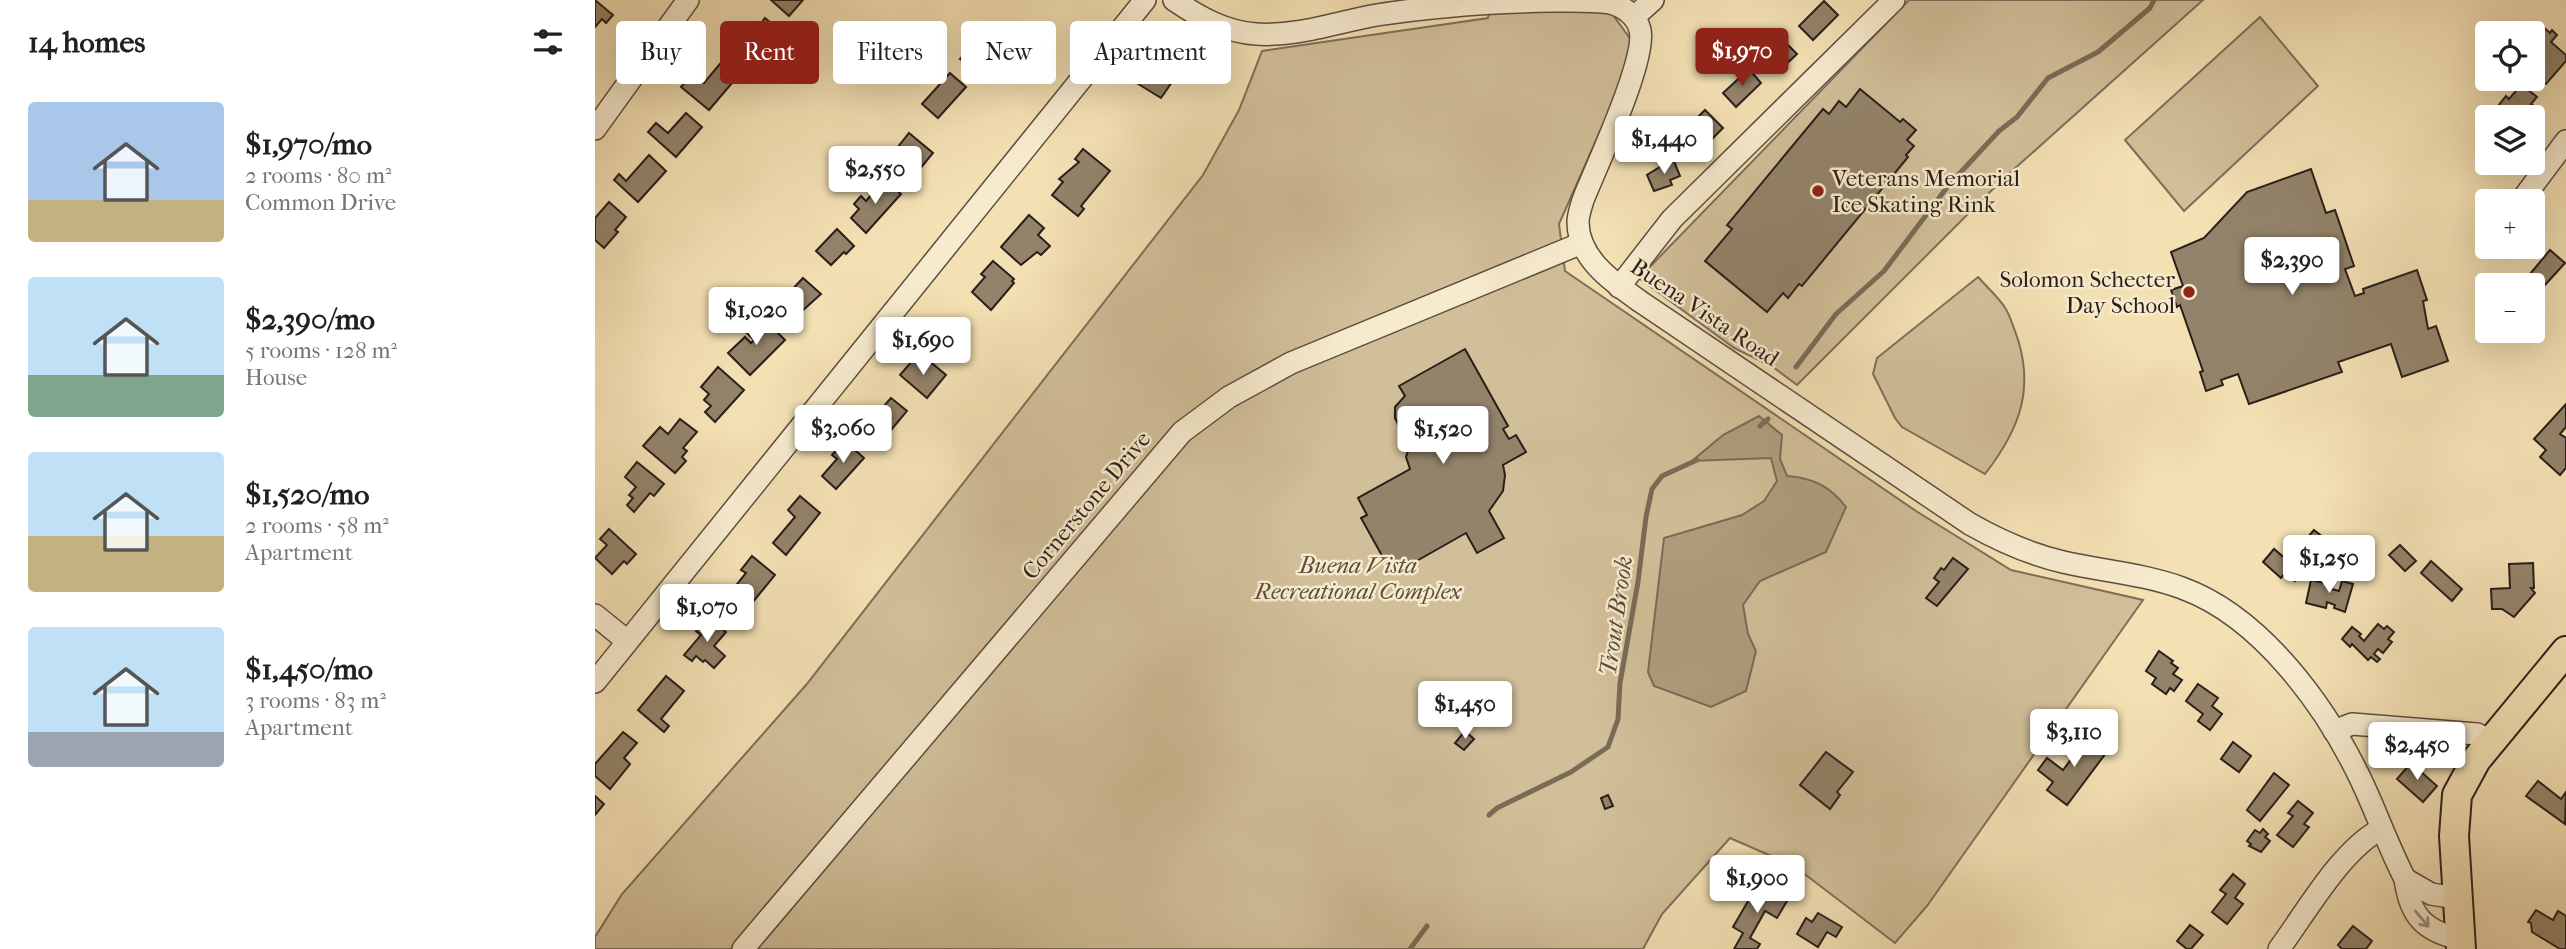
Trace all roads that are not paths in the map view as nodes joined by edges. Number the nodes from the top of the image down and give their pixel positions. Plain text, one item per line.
1 (688, 0) edge
2 (1145, 0) edge
3 (1174, 0) edge
4 (1653, 0) edge
5 (1894, 0) edge
6 (1634, 17) junction
7 (595, 129) edge
8 (2566, 141) edge
9 (2530, 189) edge
10 (1581, 243) junction
11 (1619, 287) junction
12 (595, 615) edge
13 (627, 641) junction
14 (2566, 651) edge
15 (595, 682) edge
16 (2334, 731) junction
17 (2491, 741) junction
18 (2382, 829) junction
19 (2405, 879) junction
20 (2457, 898) junction
21 (2461, 944) edge
22 (743, 949) edge
23 (2279, 949) edge

1 - 7 street
2 - 13 street
3 - 6 street
4 - 6 street
5 - 11 street
6 - 10 street
8 - 9 street
10 - 11 street, Buena Vista Road
10 - 22 street, Cornerstone Drive
11 - 16 street, Buena Vista Road
12 - 13 street
13 - 15 street
14 - 17 main road
16 - 17 street
16 - 18 street, Buena Vista Road
17 - 20 main road
18 - 19 street, Buena Vista Road
18 - 23 street
19 - 20 street
19 -> 21 street, Buena Vista Road
20 - 21 main road

